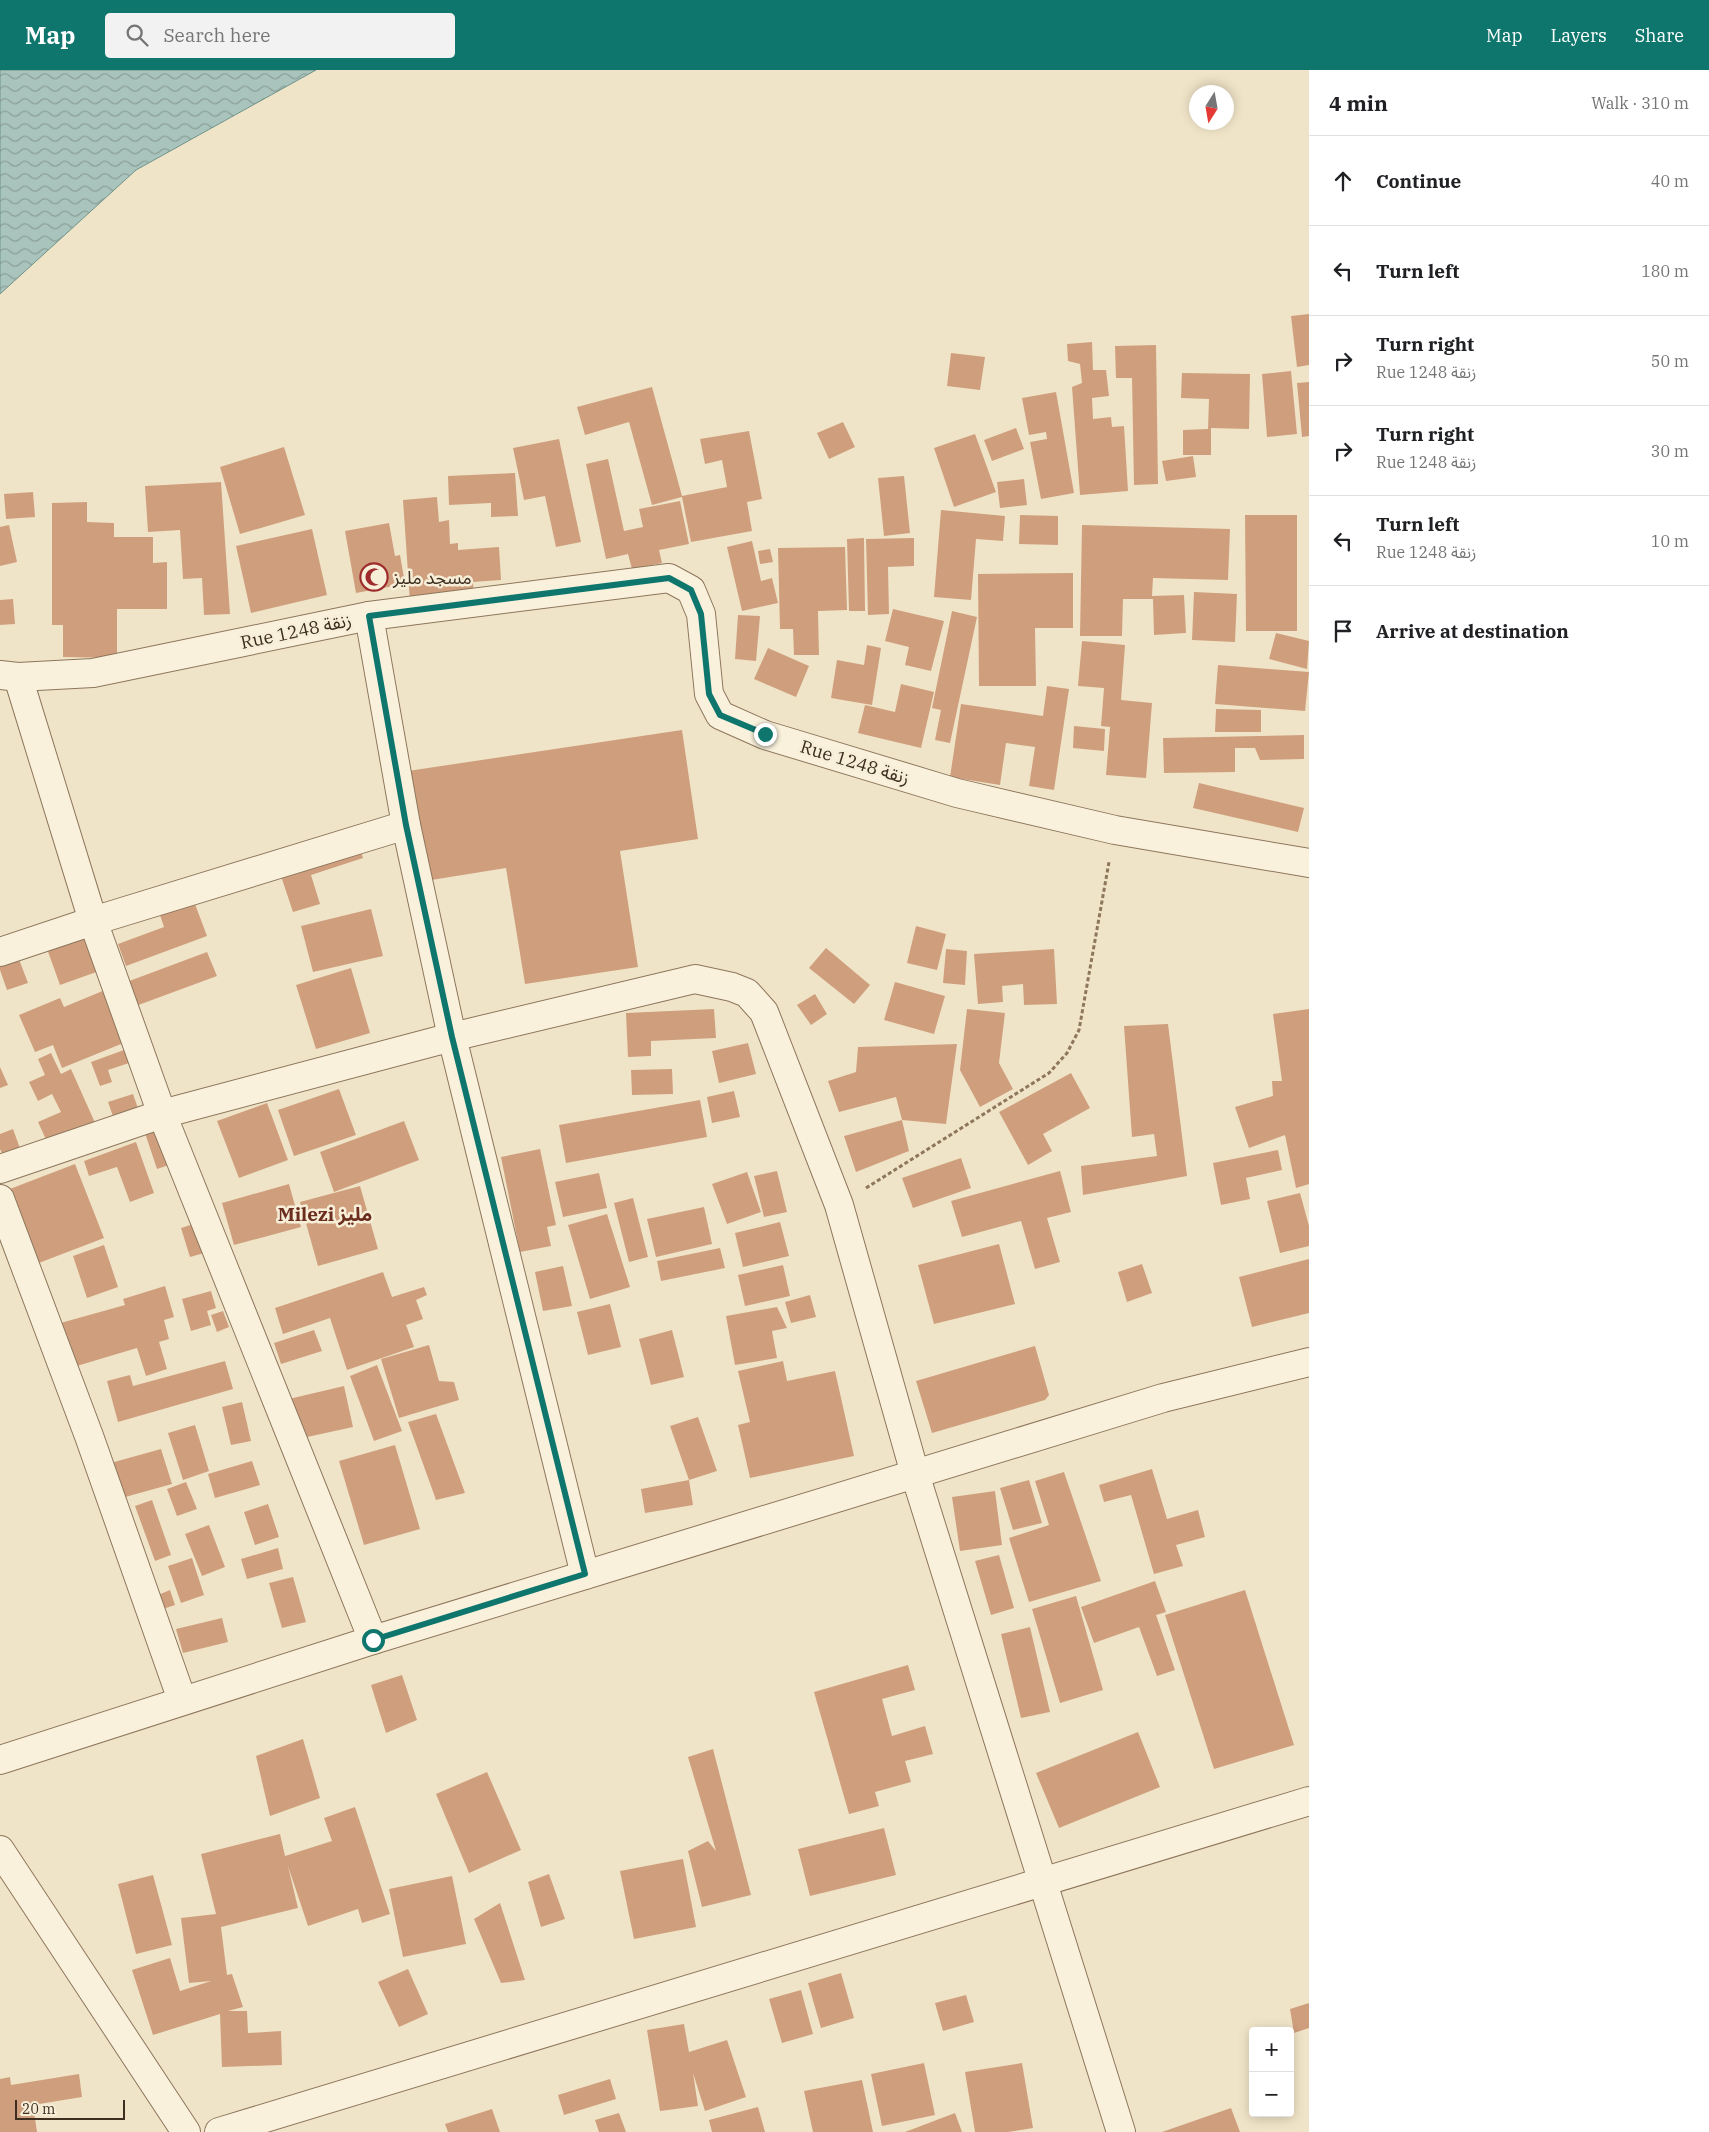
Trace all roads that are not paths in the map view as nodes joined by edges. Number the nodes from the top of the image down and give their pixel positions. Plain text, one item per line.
1 (369, 616) junction
2 (9, 676) edge
3 (406, 825) junction
4 (1309, 863) edge
5 (93, 921) junction
6 (0, 952) edge
7 (452, 1037) junction
8 (162, 1114) junction
9 (0, 1169) edge
10 (0, 1199) edge
11 (1309, 1362) edge
12 (915, 1474) junction
13 (585, 1574) junction
14 (373, 1640) junction
15 (182, 1700) junction
16 (0, 1760) edge
17 (1309, 1801) edge
18 (0, 1850) edge
19 (1042, 1882) junction
20 (186, 2132) edge
21 (219, 2132) edge
22 (1121, 2132) edge

1 - 2 street, Rue 1248 زنقة
1 - 3 street
1 - 4 street, Rue 1248 زنقة
2 - 5 street
3 - 5 street
3 - 7 street
5 - 6 street
5 - 8 street
7 - 8 street
7 - 12 street
7 - 13 street
8 - 9 street
8 - 14 street
10 - 15 street
11 - 12 street
12 - 13 street
12 - 19 street
13 - 14 street
14 - 15 street
15 - 16 street
17 - 19 street
18 - 20 street
19 - 21 street
19 - 22 street

